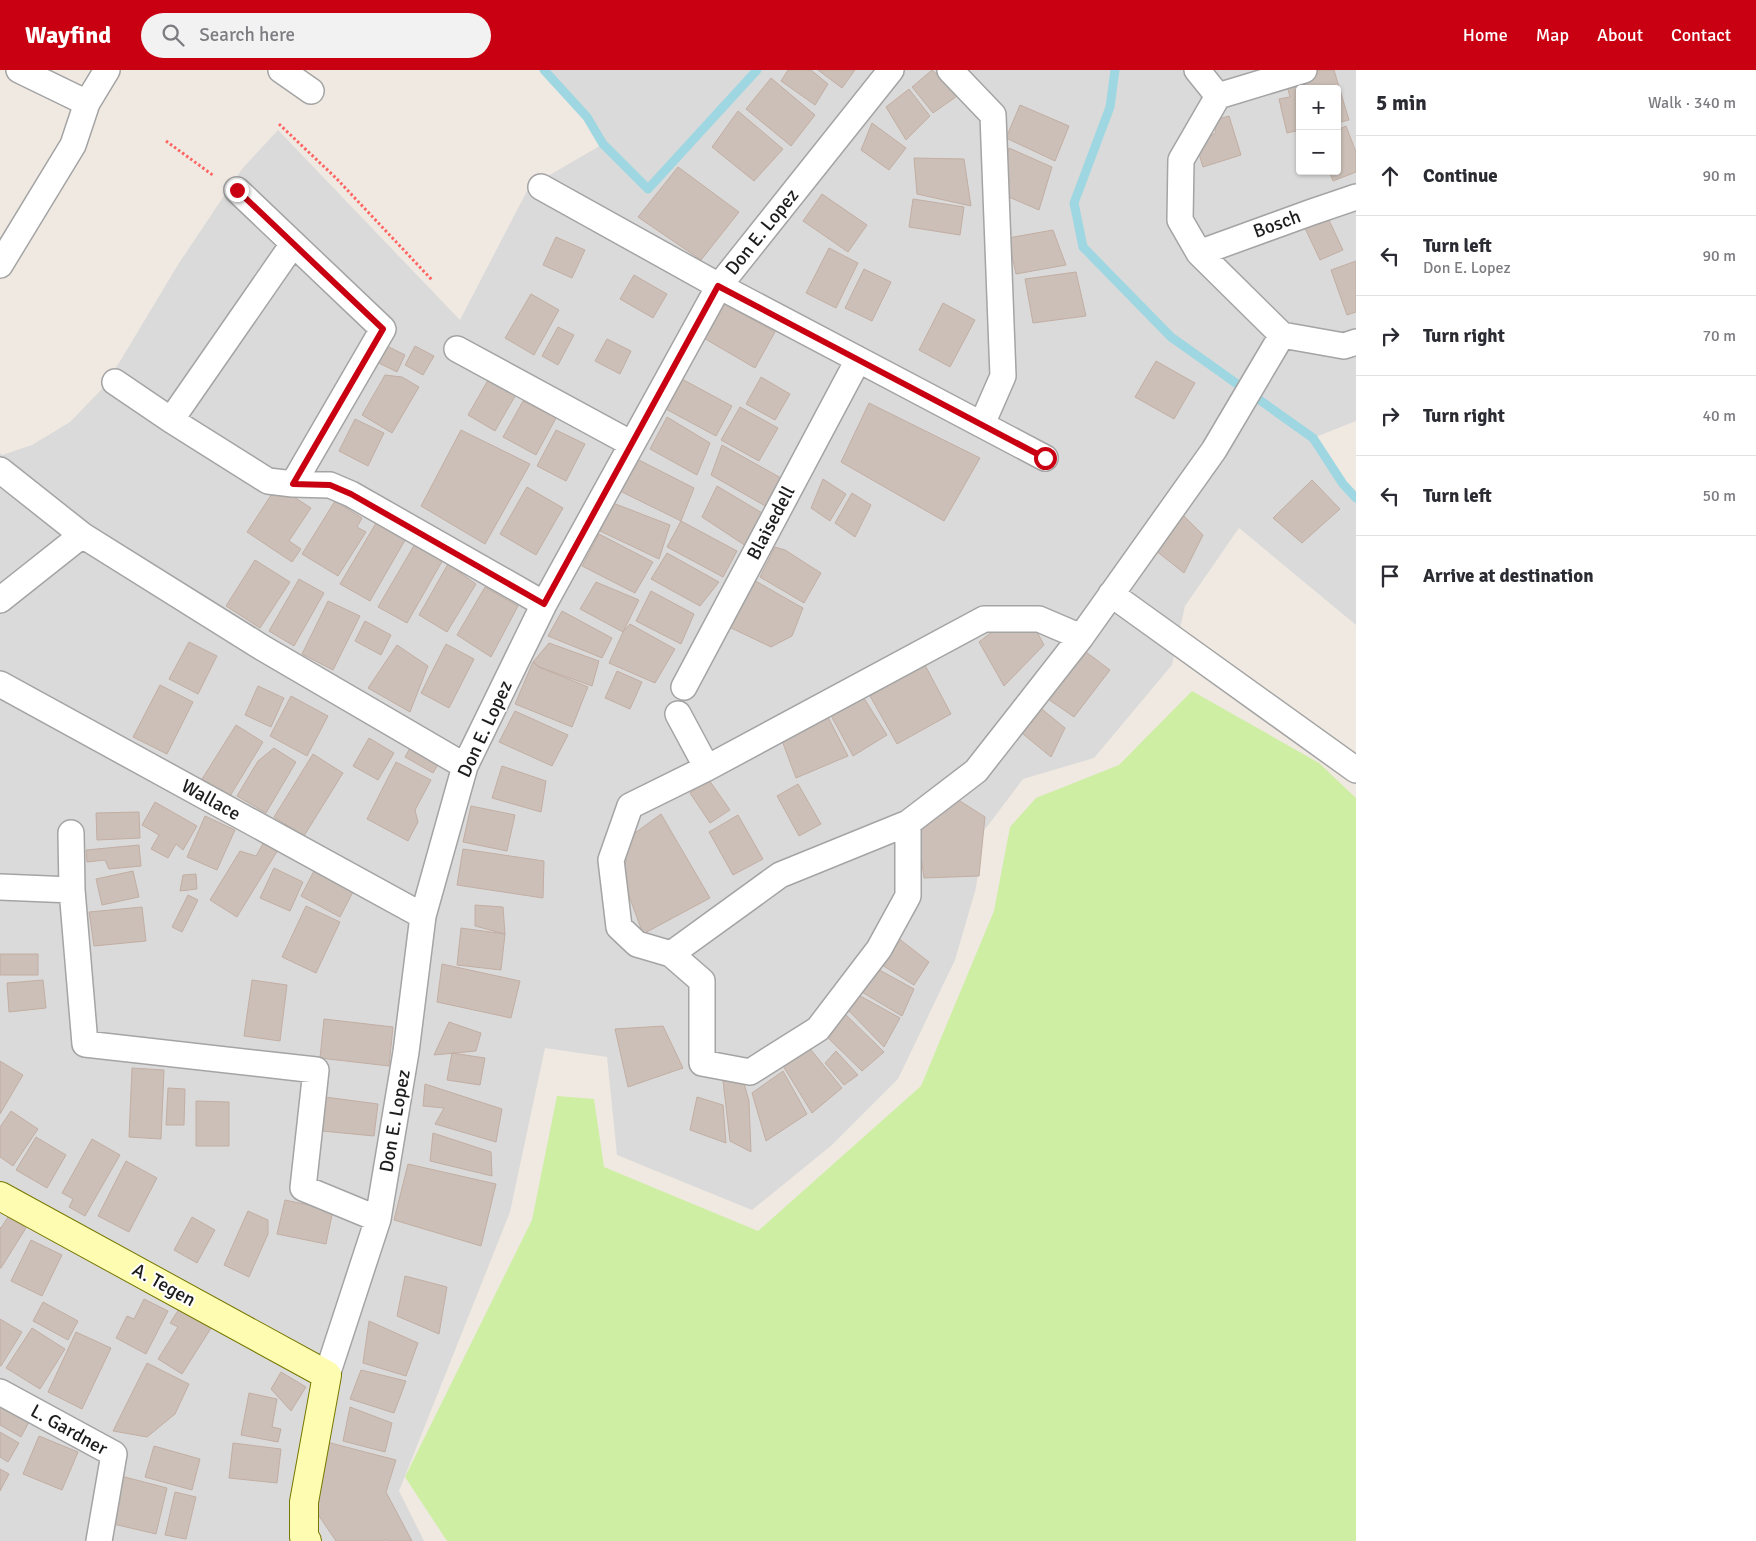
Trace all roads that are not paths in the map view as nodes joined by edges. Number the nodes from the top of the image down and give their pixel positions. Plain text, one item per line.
1 (19, 70) edge
2 (107, 70) edge
3 (280, 70) edge
4 (891, 70) edge
5 (950, 70) edge
6 (1197, 70) edge
7 (1304, 70) edge
8 (311, 92) dead end
9 (1218, 96) junction
10 (87, 103) junction
11 (226, 184) road end
12 (542, 187) dead end
13 (1356, 197) edge
14 (293, 244) junction
15 (1199, 253) junction
16 (0, 266) edge
17 (718, 286) junction
18 (1282, 334) junction
19 (1356, 342) edge
20 (457, 349) dead end
21 (858, 360) junction
22 (116, 382) dead end
23 (171, 420) junction
24 (982, 424) junction
25 (632, 444) junction
26 (1045, 458) dead end
27 (0, 470) edge
28 (293, 484) junction
29 (82, 536) junction
30 (1111, 594) junction
31 (0, 600) edge
32 (544, 604) junction
33 (1081, 637) junction
34 (0, 684) edge
35 (684, 687) dead end
36 (678, 714) dead end
37 (465, 766) junction
38 (707, 768) junction
39 (1356, 770) edge
40 (908, 823) junction
41 (72, 832) dead end
42 (0, 887) edge
43 (72, 890) junction
44 (423, 916) junction
45 (671, 954) junction
46 (0, 1196) edge
47 (378, 1219) junction
48 (327, 1374) junction
49 (0, 1392) edge
50 (99, 1541) edge
51 (306, 1541) edge

1 - 10 street
2 - 10 street
3 - 8 street
4 - 17 street, Don E. Lopez
5 - 24 street
6 - 9 street
7 - 9 street
9 - 15 street
10 - 16 street
11 - 14 street
12 - 17 street
13 - 15 street, Bosch
14 - 23 street
14 - 28 street
15 - 18 street
17 - 21 street
17 - 25 street, Don E. Lopez
18 - 19 street
18 - 30 street
20 - 25 street
21 - 24 street
21 - 35 street, Blaisedell
22 - 23 street
23 - 28 street
24 - 26 street
25 - 32 street, Don E. Lopez
27 - 29 street
28 - 32 street
29 - 31 street
29 - 37 street
30 - 33 street
30 - 39 street
32 - 37 street, Don E. Lopez
33 - 38 street
33 - 40 street
34 - 44 street, Wallace
36 - 38 street
37 - 44 street, Don E. Lopez
38 - 45 street
40 - 45 street
40 - 45 street
41 - 43 street
42 - 43 street
43 - 47 street
44 - 47 street, Don E. Lopez
46 - 48 street, A. Tegen
47 - 48 street, Don E. Lopez
48 - 51 street, Don E. Lopez
49 - 50 street, L. Gardner

